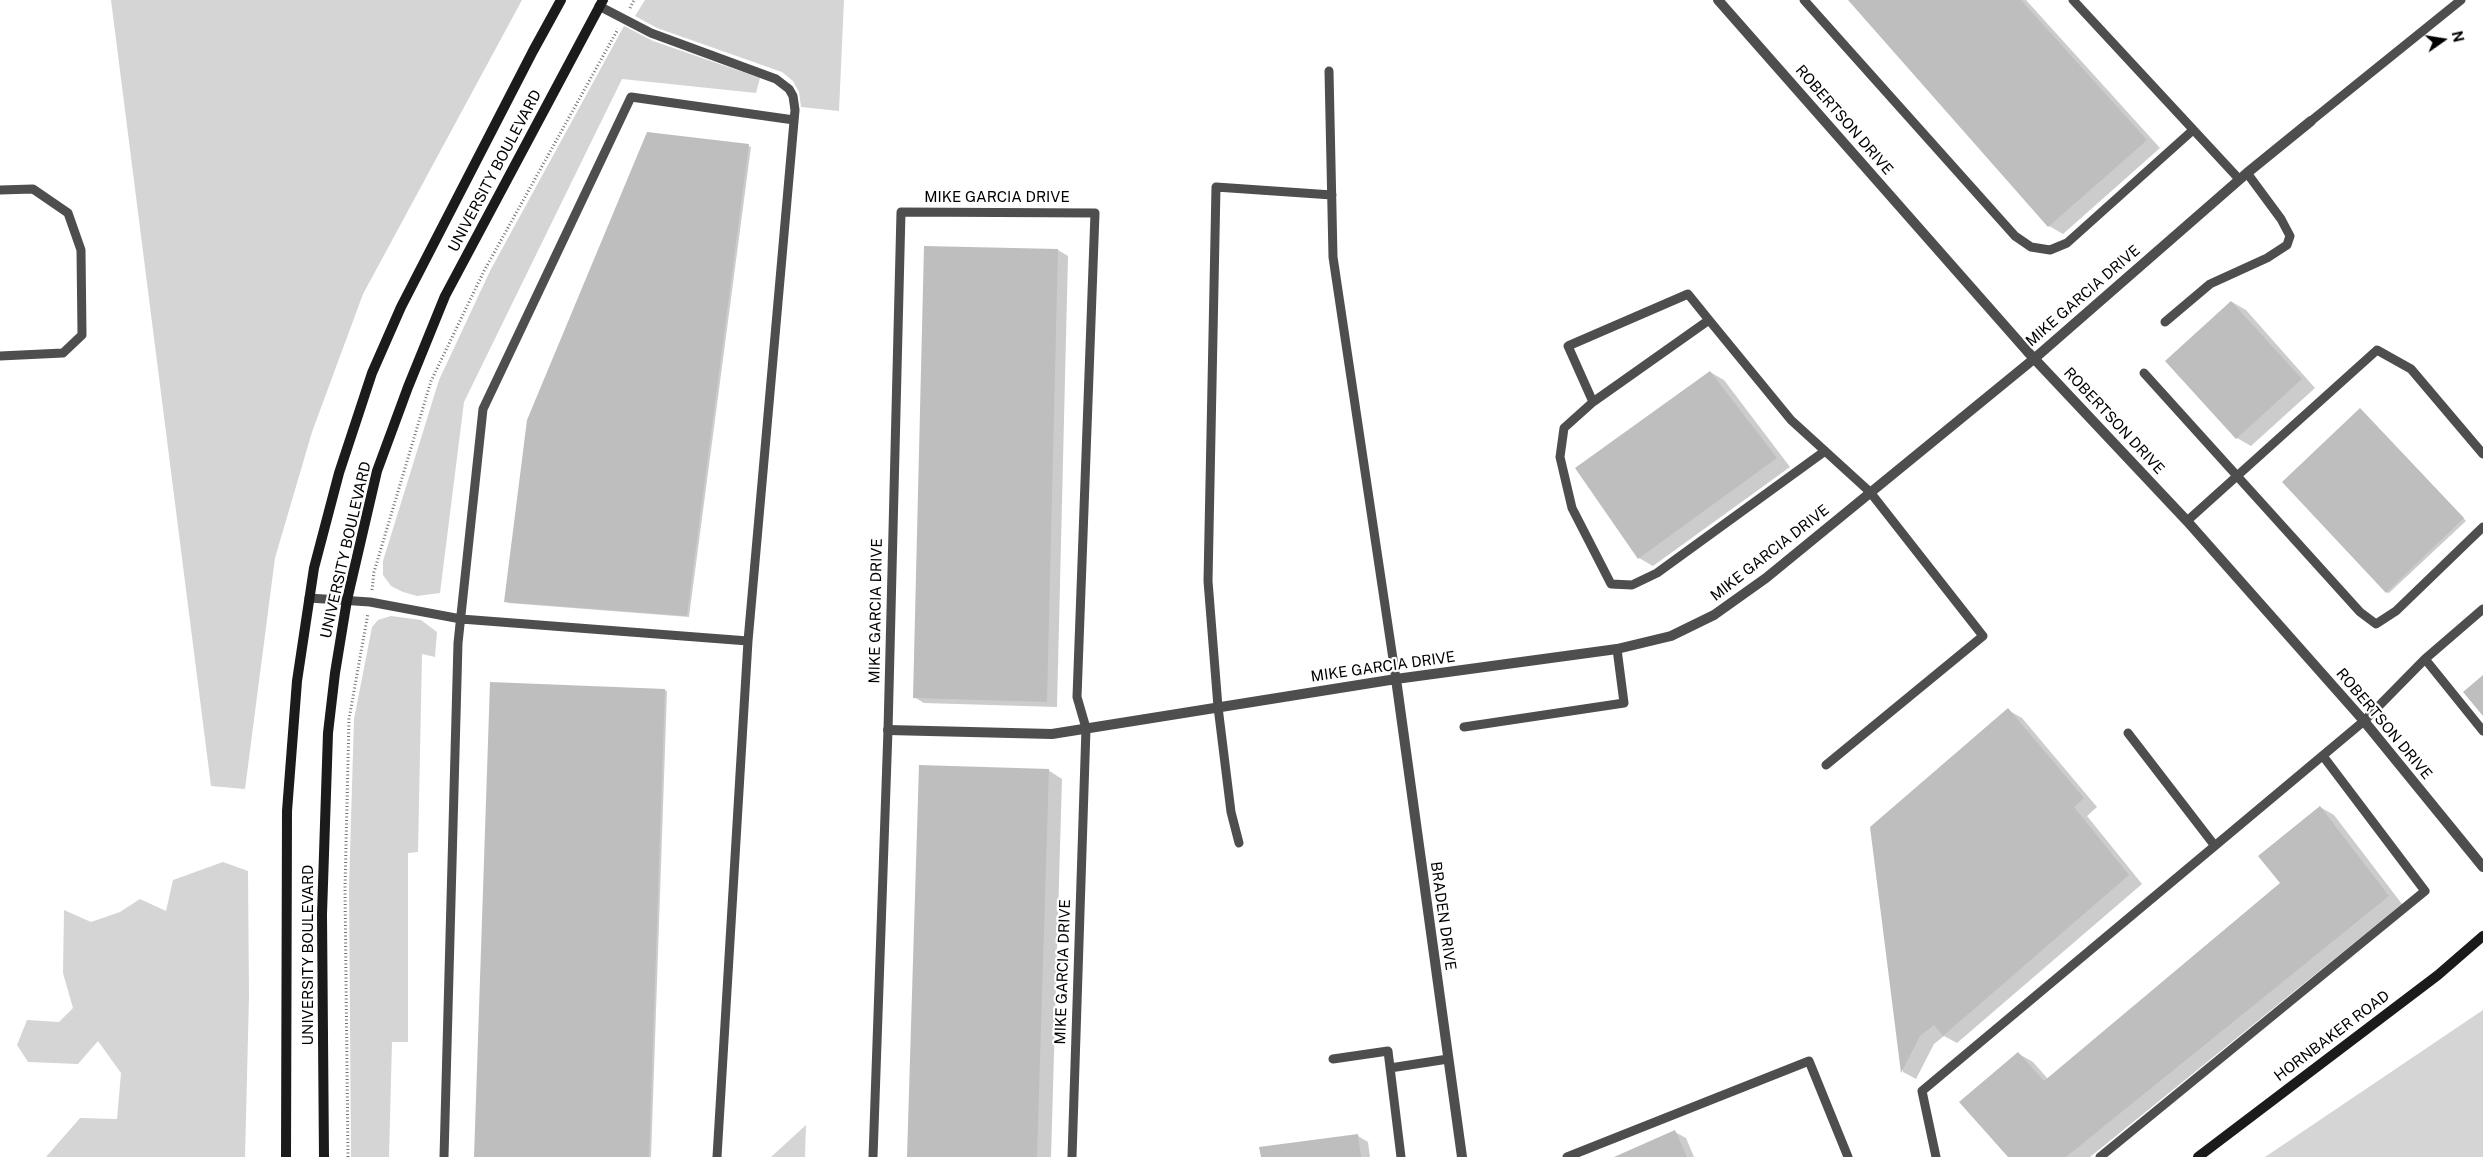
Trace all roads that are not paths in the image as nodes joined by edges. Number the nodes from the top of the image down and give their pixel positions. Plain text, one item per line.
1 (562, 0) edge
2 (1718, 0) edge
3 (1804, 0) edge
4 (2073, 0) edge
5 (2461, 0) edge
6 (601, 3) edge
7 (1329, 71) dead end
8 (794, 120) junction
9 (2311, 121) joint
10 (2193, 130) junction
11 (2243, 176) junction
12 (0, 190) edge
13 (1332, 195) junction
14 (1709, 320) junction
15 (2165, 322) dead end
16 (0, 356) edge
17 (2034, 358) junction
18 (2144, 373) dead end
19 (1592, 402) junction
20 (1825, 451) junction
21 (2483, 454) edge
22 (2237, 476) junction
23 (1870, 492) junction
24 (2187, 521) junction
25 (2483, 527) edge
26 (309, 598) junction
27 (347, 600) junction
28 (2483, 609) edge
29 (460, 619) junction
30 (748, 641) junction
31 (1617, 649) junction
32 (2425, 660) junction
33 (1396, 679) junction
34 (1218, 707) junction
35 (2364, 721) junction
36 (1464, 727) dead end
37 (1086, 728) junction
38 (888, 730) junction
39 (2483, 731) edge
40 (2128, 733) dead end
41 (2323, 756) junction
42 (1826, 765) dead end
43 (1239, 843) dead end
44 (2215, 846) junction
45 (2483, 867) edge
46 (2483, 936) edge
47 (1333, 1059) dead end
48 (1448, 1059) junction
49 (1390, 1068) junction
50 (286, 1157) edge
51 (324, 1157) edge
52 (444, 1157) edge
53 (717, 1157) edge
54 (873, 1157) edge
55 (1072, 1157) edge
56 (1401, 1157) edge
57 (1462, 1157) edge
58 (1567, 1157) edge
59 (1848, 1157) edge
60 (1936, 1157) edge
61 (2100, 1157) edge
62 (2198, 1157) edge

1 - 26 main road, UNIVERSITY BOULEVARD
2 - 17 street, ROBERTSON DRIVE
3 - 10 lane
4 - 10 lane
5 - 9 lane
6 - 8 lane
6 - 27 main road, UNIVERSITY BOULEVARD
7 - 13 lane
8 - 29 lane
8 - 30 lane
9 - 11 street, MIKE GARCIA DRIVE
10 - 11 lane
11 - 15 lane
11 - 17 street, MIKE GARCIA DRIVE
12 - 16 lane
13 - 33 lane
13 - 34 lane
14 - 19 lane
14 - 19 lane
14 - 20 lane
17 - 23 street, MIKE GARCIA DRIVE
17 - 24 street, ROBERTSON DRIVE
18 - 22 lane
19 - 20 lane
20 - 23 lane
21 - 22 lane
22 - 24 lane
22 - 25 lane
23 - 31 street, MIKE GARCIA DRIVE
23 - 42 lane
24 - 35 street, ROBERTSON DRIVE
26 - 27 lane
26 - 50 main road, UNIVERSITY BOULEVARD
27 - 29 lane
27 - 51 main road, UNIVERSITY BOULEVARD
28 - 32 lane
29 - 30 lane
29 - 52 lane
30 - 53 lane
31 - 33 street, MIKE GARCIA DRIVE
31 - 36 lane
32 - 35 lane
32 - 39 lane
33 - 34 street, MIKE GARCIA DRIVE
33 - 48 street, BRADEN DRIVE
34 - 37 street, MIKE GARCIA DRIVE
34 - 43 lane
35 - 41 lane
35 - 45 street, ROBERTSON DRIVE
37 - 38 street, MIKE GARCIA DRIVE
37 - 38 lane, MIKE GARCIA DRIVE
37 - 55 lane, MIKE GARCIA DRIVE
38 - 54 lane, MIKE GARCIA DRIVE
40 - 44 lane
41 - 44 lane
41 - 61 lane
44 - 60 lane
46 - 62 main road, HORNBAKER ROAD
47 - 49 lane
48 - 49 lane
48 - 57 street, BRADEN DRIVE
49 - 56 lane
58 - 59 lane

